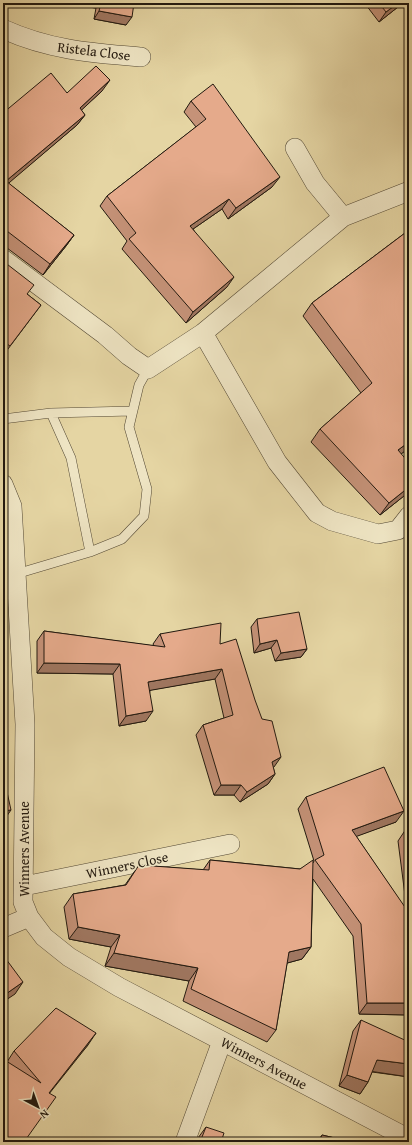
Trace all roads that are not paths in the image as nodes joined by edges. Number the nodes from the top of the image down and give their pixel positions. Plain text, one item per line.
1 (3, 29) edge
2 (141, 57) dead end
3 (295, 148) dead end
4 (409, 191) edge
5 (343, 217) junction
6 (3, 259) edge
7 (203, 332) junction
8 (148, 369) junction
9 (132, 411) junction
10 (51, 413) junction
11 (3, 419) edge
12 (3, 484) edge
13 (409, 516) edge
14 (90, 552) junction
15 (16, 574) junction
16 (230, 844) dead end
17 (24, 886) junction
18 (29, 917) junction
19 (3, 928) edge
20 (222, 1041) junction
21 (409, 1139) edge
22 (185, 1142) edge

1 - 2 street, Ristela Close
3 - 5 street
4 - 5 street
5 - 7 street
6 - 8 street
7 - 8 street
7 - 13 street
8 - 9 lane
9 - 10 lane
9 - 14 lane
10 - 11 lane
10 - 14 lane
12 - 15 street, Winners Avenue
14 - 15 lane
15 - 17 street, Winners Avenue
16 - 17 street, Winners Close
17 - 18 street, Winners Avenue
18 - 19 street
18 - 20 street, Winners Avenue
20 - 21 street, Winners Avenue
20 - 22 street

